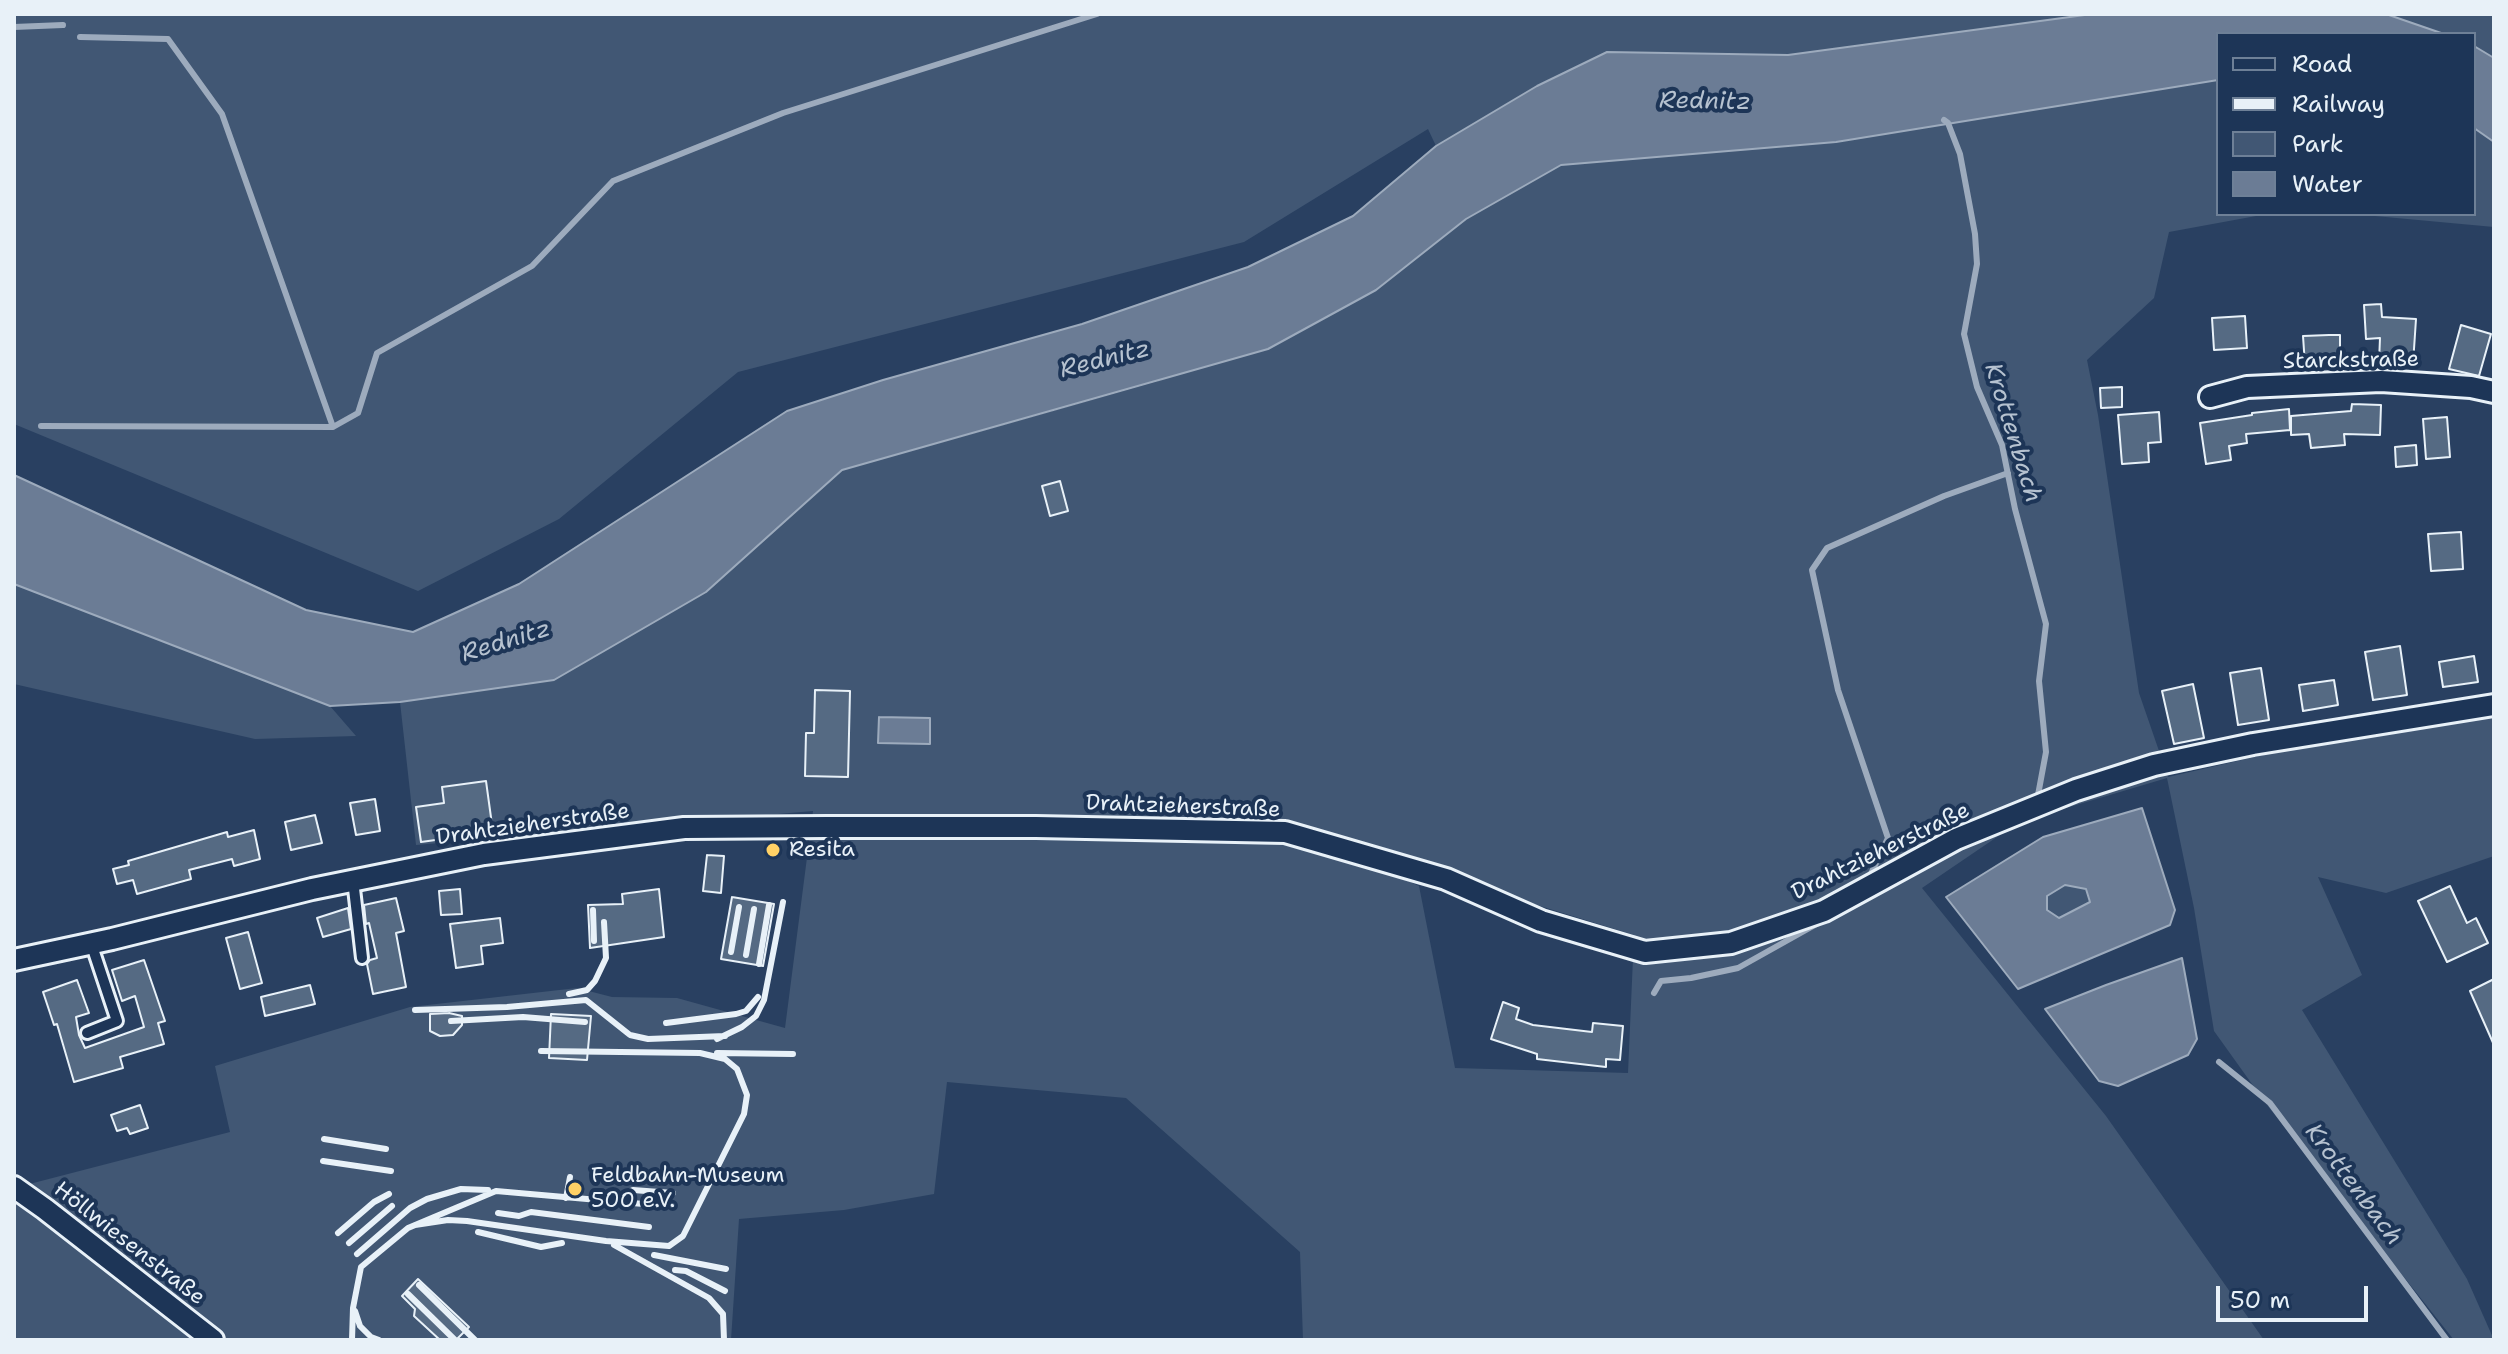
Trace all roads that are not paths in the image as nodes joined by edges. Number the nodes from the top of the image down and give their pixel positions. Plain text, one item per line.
1 (2494, 392) edge
2 (2210, 397) dead end
3 (2494, 705) edge
4 (353, 880) junction
5 (91, 943) junction
6 (362, 958) dead end
7 (14, 960) edge
8 (87, 1033) dead end
9 (14, 1187) edge
10 (213, 1340) edge

1 - 2 street, Starckstraße
3 - 4 street, Drahtzieherstraße
4 - 5 street, Drahtzieherstraße
4 - 6 lane
5 - 7 street, Drahtzieherstraße
5 - 8 lane
9 - 10 street, Höllwiesenstraße

